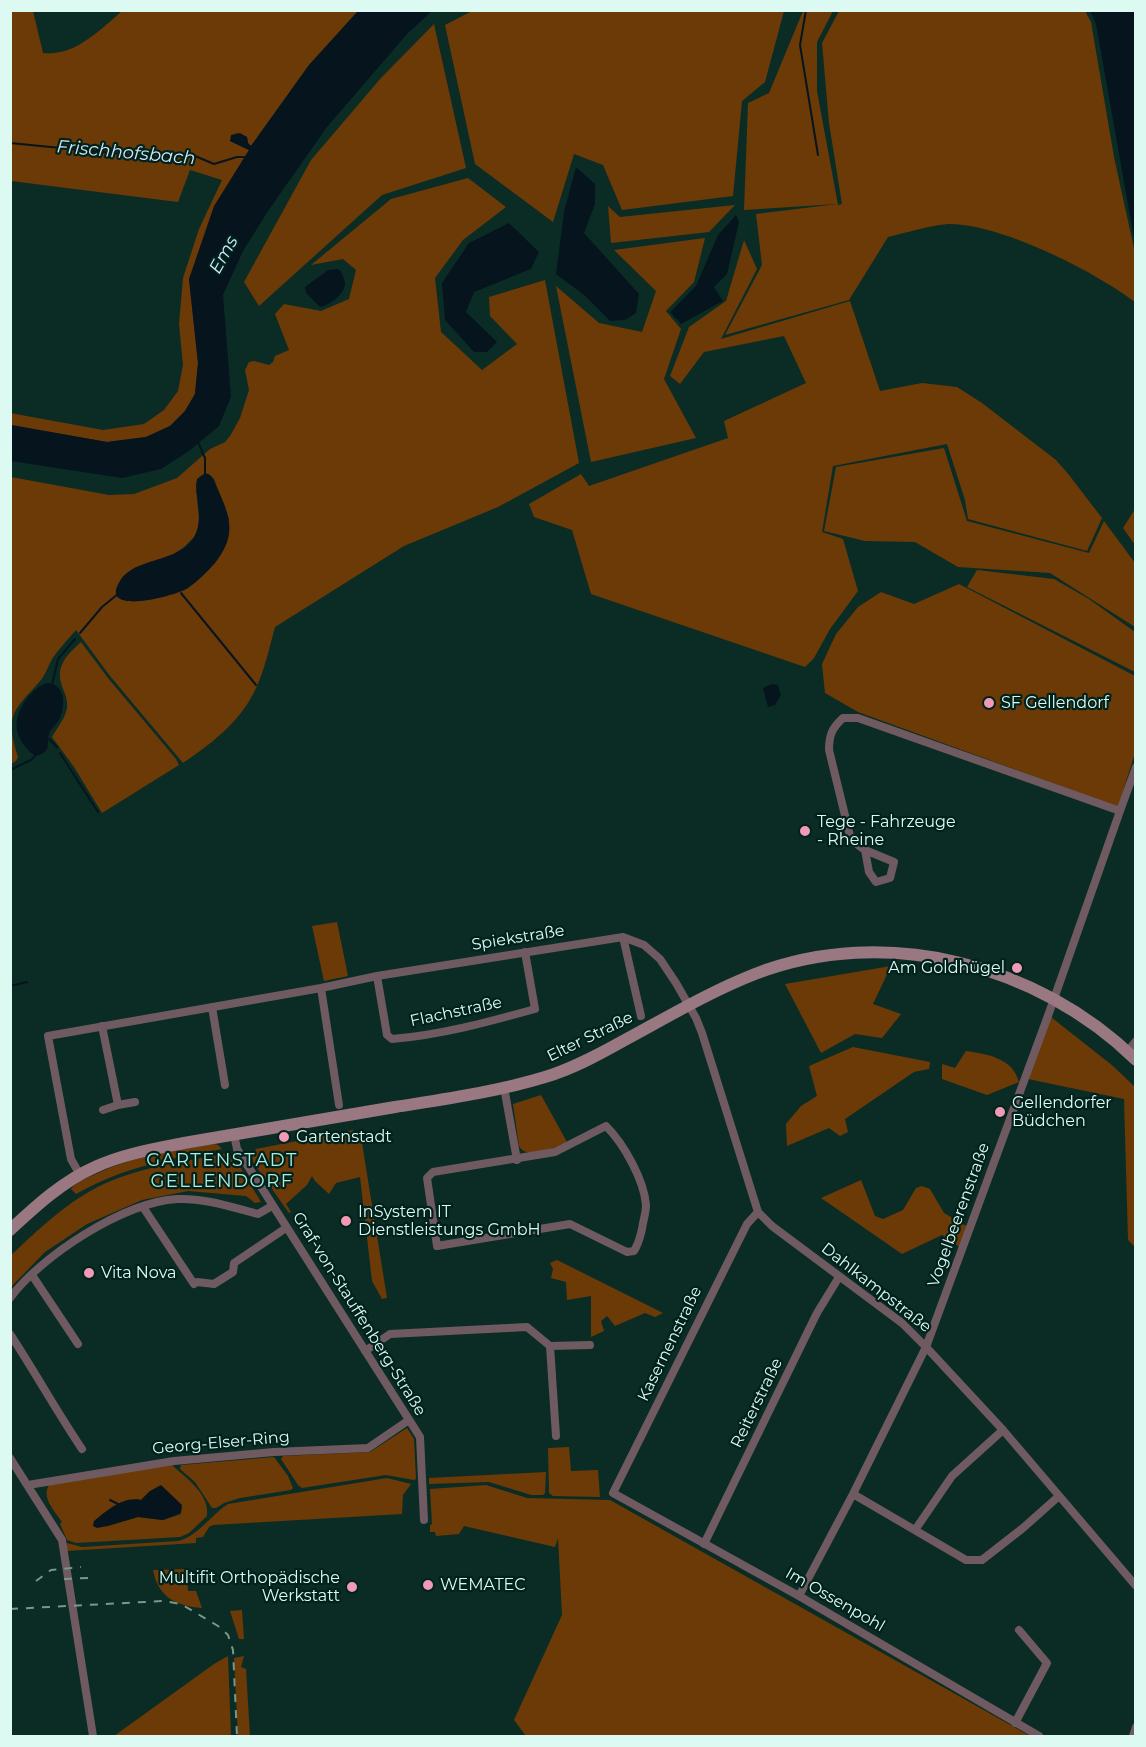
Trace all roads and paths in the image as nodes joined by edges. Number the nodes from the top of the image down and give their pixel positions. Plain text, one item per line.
1 (1136, 767) edge
2 (1120, 811) junction
3 (866, 850) dead end
4 (623, 937) junction
5 (525, 952) junction
6 (377, 976) junction
7 (321, 988) junction
8 (1053, 999) junction
9 (689, 1006) junction
10 (212, 1007) junction
11 (641, 1016) dead end
12 (102, 1026) junction
13 (1136, 1041) edge
14 (1131, 1056) edge
15 (225, 1084) dead end
16 (504, 1087) junction
17 (135, 1102) dead end
18 (339, 1105) dead end
19 (118, 1106) junction
20 (104, 1110) dead end
21 (234, 1134) junction
22 (517, 1160) junction
23 (80, 1175) junction
24 (272, 1206) junction
25 (143, 1207) junction
26 (758, 1212) junction
27 (286, 1228) junction
28 (10, 1230) edge
29 (32, 1275) junction
30 (839, 1277) junction
31 (10, 1298) edge
32 (10, 1334) edge
33 (78, 1344) dead end
34 (590, 1345) dead end
35 (550, 1346) junction
36 (926, 1347) junction
37 (365, 1351) junction
38 (409, 1420) junction
39 (1003, 1430) junction
40 (556, 1436) dead end
41 (82, 1449) dead end
42 (10, 1458) edge
43 (28, 1485) junction
44 (613, 1493) joint
45 (853, 1494) junction
46 (1059, 1496) junction
47 (424, 1520) dead end
48 (915, 1530) junction
49 (704, 1544) junction
50 (1136, 1586) edge
51 (799, 1596) junction
52 (1019, 1630) dead end
53 (1016, 1723) junction
54 (1136, 1727) edge
55 (93, 1737) edge
56 (1039, 1737) edge
57 (1133, 1737) edge

1 - 2 street
2 - 3 street
2 - 8 street
4 - 5 street, Spiekstraße
4 - 9 street
4 - 11 street
5 - 6 street, Spiekstraße
5 - 6 street, Flachstraße
6 - 7 street, Spiekstraße
7 - 10 street, Spiekstraße
7 - 18 street
8 - 9 main road, Elter Straße
8 - 14 main road, Elter Straße
8 - 36 street, Vogelbeerenstraße
9 - 16 main road, Elter Straße
9 - 26 street
10 - 12 street, Spiekstraße
10 - 15 street
12 - 19 street
12 - 23 street, Spiekstraße
13 - 14 street
16 - 21 main road, Elter Straße
16 - 22 street
17 - 19 street
19 - 20 street
21 - 23 main road, Elter Straße
21 - 24 street, Graf-von-Stauffenberg-Straße
22 - 22 street
23 - 28 main road, Elter Straße
24 - 25 street
24 - 27 street, Graf-von-Stauffenberg-Straße
25 - 27 street
25 - 29 street
26 - 30 street, Dahlkampstraße
26 - 44 street, Kasernenstraße
27 - 37 street, Graf-von-Stauffenberg-Straße
29 - 31 street
29 - 33 street
30 - 36 street, Dahlkampstraße
30 - 49 street, Reiterstraße
32 - 41 street
34 - 35 street
35 - 37 street
35 - 40 street
36 - 39 street, Dahlkampstraße
36 - 45 street, Vogelbeerenstraße
37 - 38 street, Graf-von-Stauffenberg-Straße
38 - 43 street, Georg-Elser-Ring
38 - 47 street, Graf-von-Stauffenberg-Straße
39 - 46 street, Dahlkampstraße
39 - 48 street
42 - 43 street
43 - 55 street
44 - 49 street, Im Ossenpohl
45 - 48 street
45 - 51 street, Vogelbeerenstraße
46 - 48 street
46 - 50 street, Dahlkampstraße
49 - 51 street, Im Ossenpohl
51 - 53 street, Im Ossenpohl
52 - 53 street
53 - 56 street, Im Ossenpohl
54 - 57 street

